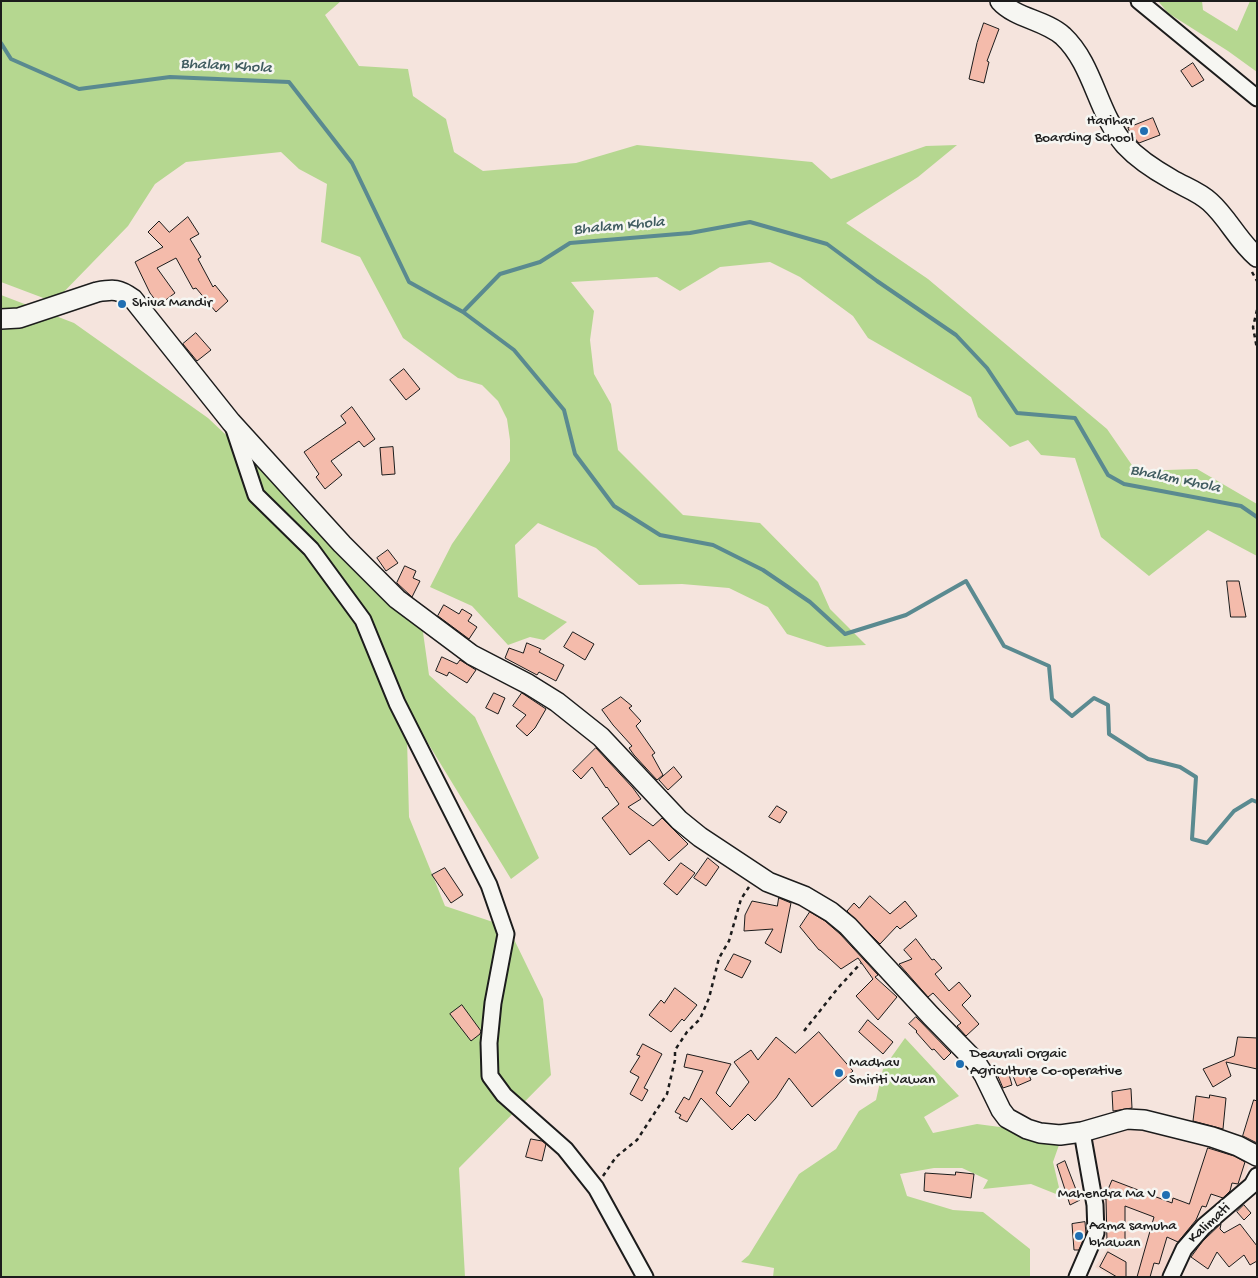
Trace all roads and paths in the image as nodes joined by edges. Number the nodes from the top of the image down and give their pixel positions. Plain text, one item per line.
1 (1000, 1) edge
2 (1140, 1) edge
3 (1257, 98) edge
4 (1257, 258) edge
5 (1257, 310) edge
6 (1, 319) edge
7 (1257, 349) edge
8 (231, 422) junction
9 (757, 875) junction
10 (872, 950) junction
11 (804, 1031) dead end
12 (1082, 1132) junction
13 (1257, 1156) edge
14 (1257, 1176) edge
15 (596, 1188) junction
16 (645, 1277) edge
17 (1077, 1277) edge
18 (1171, 1277) edge

1 - 4 main road
2 - 3 street
5 - 7 path
6 - 8 main road
8 - 9 main road
8 - 15 street
9 - 10 main road
9 - 15 path
10 - 11 path
10 - 12 main road
12 - 13 main road
12 - 17 street
14 - 18 street, Kalimati
15 - 16 street

